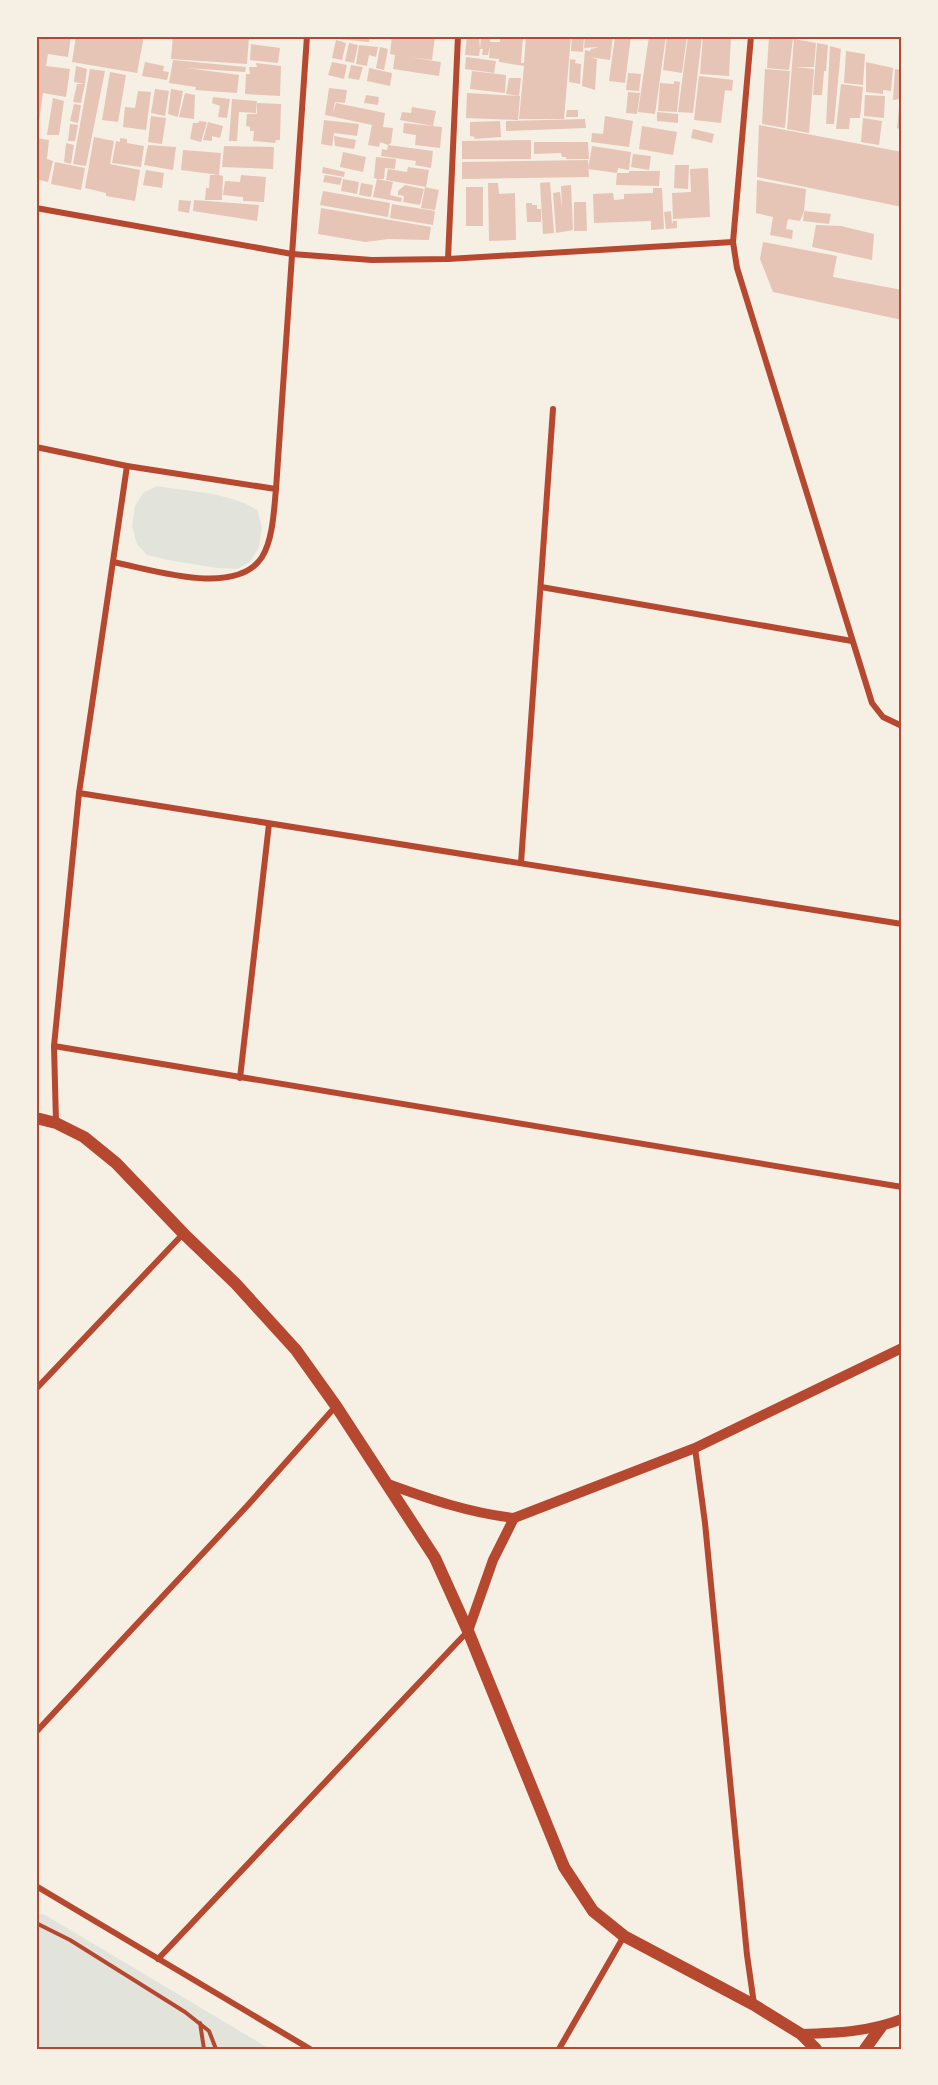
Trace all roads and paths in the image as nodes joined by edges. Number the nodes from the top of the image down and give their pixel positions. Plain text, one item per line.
1 (307, 36) edge
2 (458, 36) edge
3 (751, 36) edge
4 (36, 208) edge
5 (733, 242) junction
6 (292, 254) junction
7 (448, 259) junction
8 (554, 410) dead end
9 (36, 447) edge
10 (127, 466) junction
11 (276, 489) junction
12 (112, 562) junction
13 (541, 587) junction
14 (852, 641) junction
15 (902, 726) edge
16 (79, 793) junction
17 (269, 824) junction
18 (520, 863) junction
19 (902, 924) edge
20 (54, 1046) junction
21 (240, 1078) junction
22 (36, 1118) edge
23 (56, 1123) junction
24 (902, 1187) edge
25 (184, 1234) junction
26 (902, 1348) edge
27 (36, 1389) edge
28 (336, 1406) junction
29 (695, 1448) junction
30 (388, 1484) junction
31 (514, 1518) junction
32 (468, 1631) junction
33 (36, 1732) edge
34 (38, 1889) edge
35 (36, 1923) edge
36 (624, 1936) junction
37 (158, 1959) junction
38 (754, 2005) junction
39 (902, 2019) edge
40 (199, 2022) junction
41 (881, 2027) junction
42 (801, 2034) junction
43 (204, 2049) edge
44 (216, 2049) edge
45 (310, 2049) edge
46 (559, 2049) edge
47 (803, 2049) edge
48 (816, 2049) edge
49 (865, 2049) edge

1 - 6 street
2 - 7 street
3 - 5 street
4 - 6 street
5 - 7 street
5 - 14 street
6 - 7 street
6 - 11 street
8 - 13 street
9 - 10 street
10 - 11 street
10 - 12 street
11 - 12 street
12 - 16 street
13 - 14 street
13 - 18 street
14 - 15 street
16 - 17 street
16 - 20 street
17 - 18 street
17 - 21 street
18 - 19 street
20 - 21 street
20 - 23 street
21 - 24 street
22 - 23 main road
23 - 25 main road
25 - 27 street
25 - 28 main road
26 - 29 street
28 - 30 main road
28 - 33 street
29 - 31 street
29 - 38 street
30 - 31 street
30 - 32 main road
31 - 32 street
32 - 36 main road
32 - 37 street
34 - 37 street
35 - 40 path
36 - 38 main road
36 - 46 street
37 - 45 street
38 - 42 main road
39 - 41 street
40 - 43 path
40 - 44 path
41 - 42 street
41 - 49 main road
42 - 47 main road
42 - 48 main road

